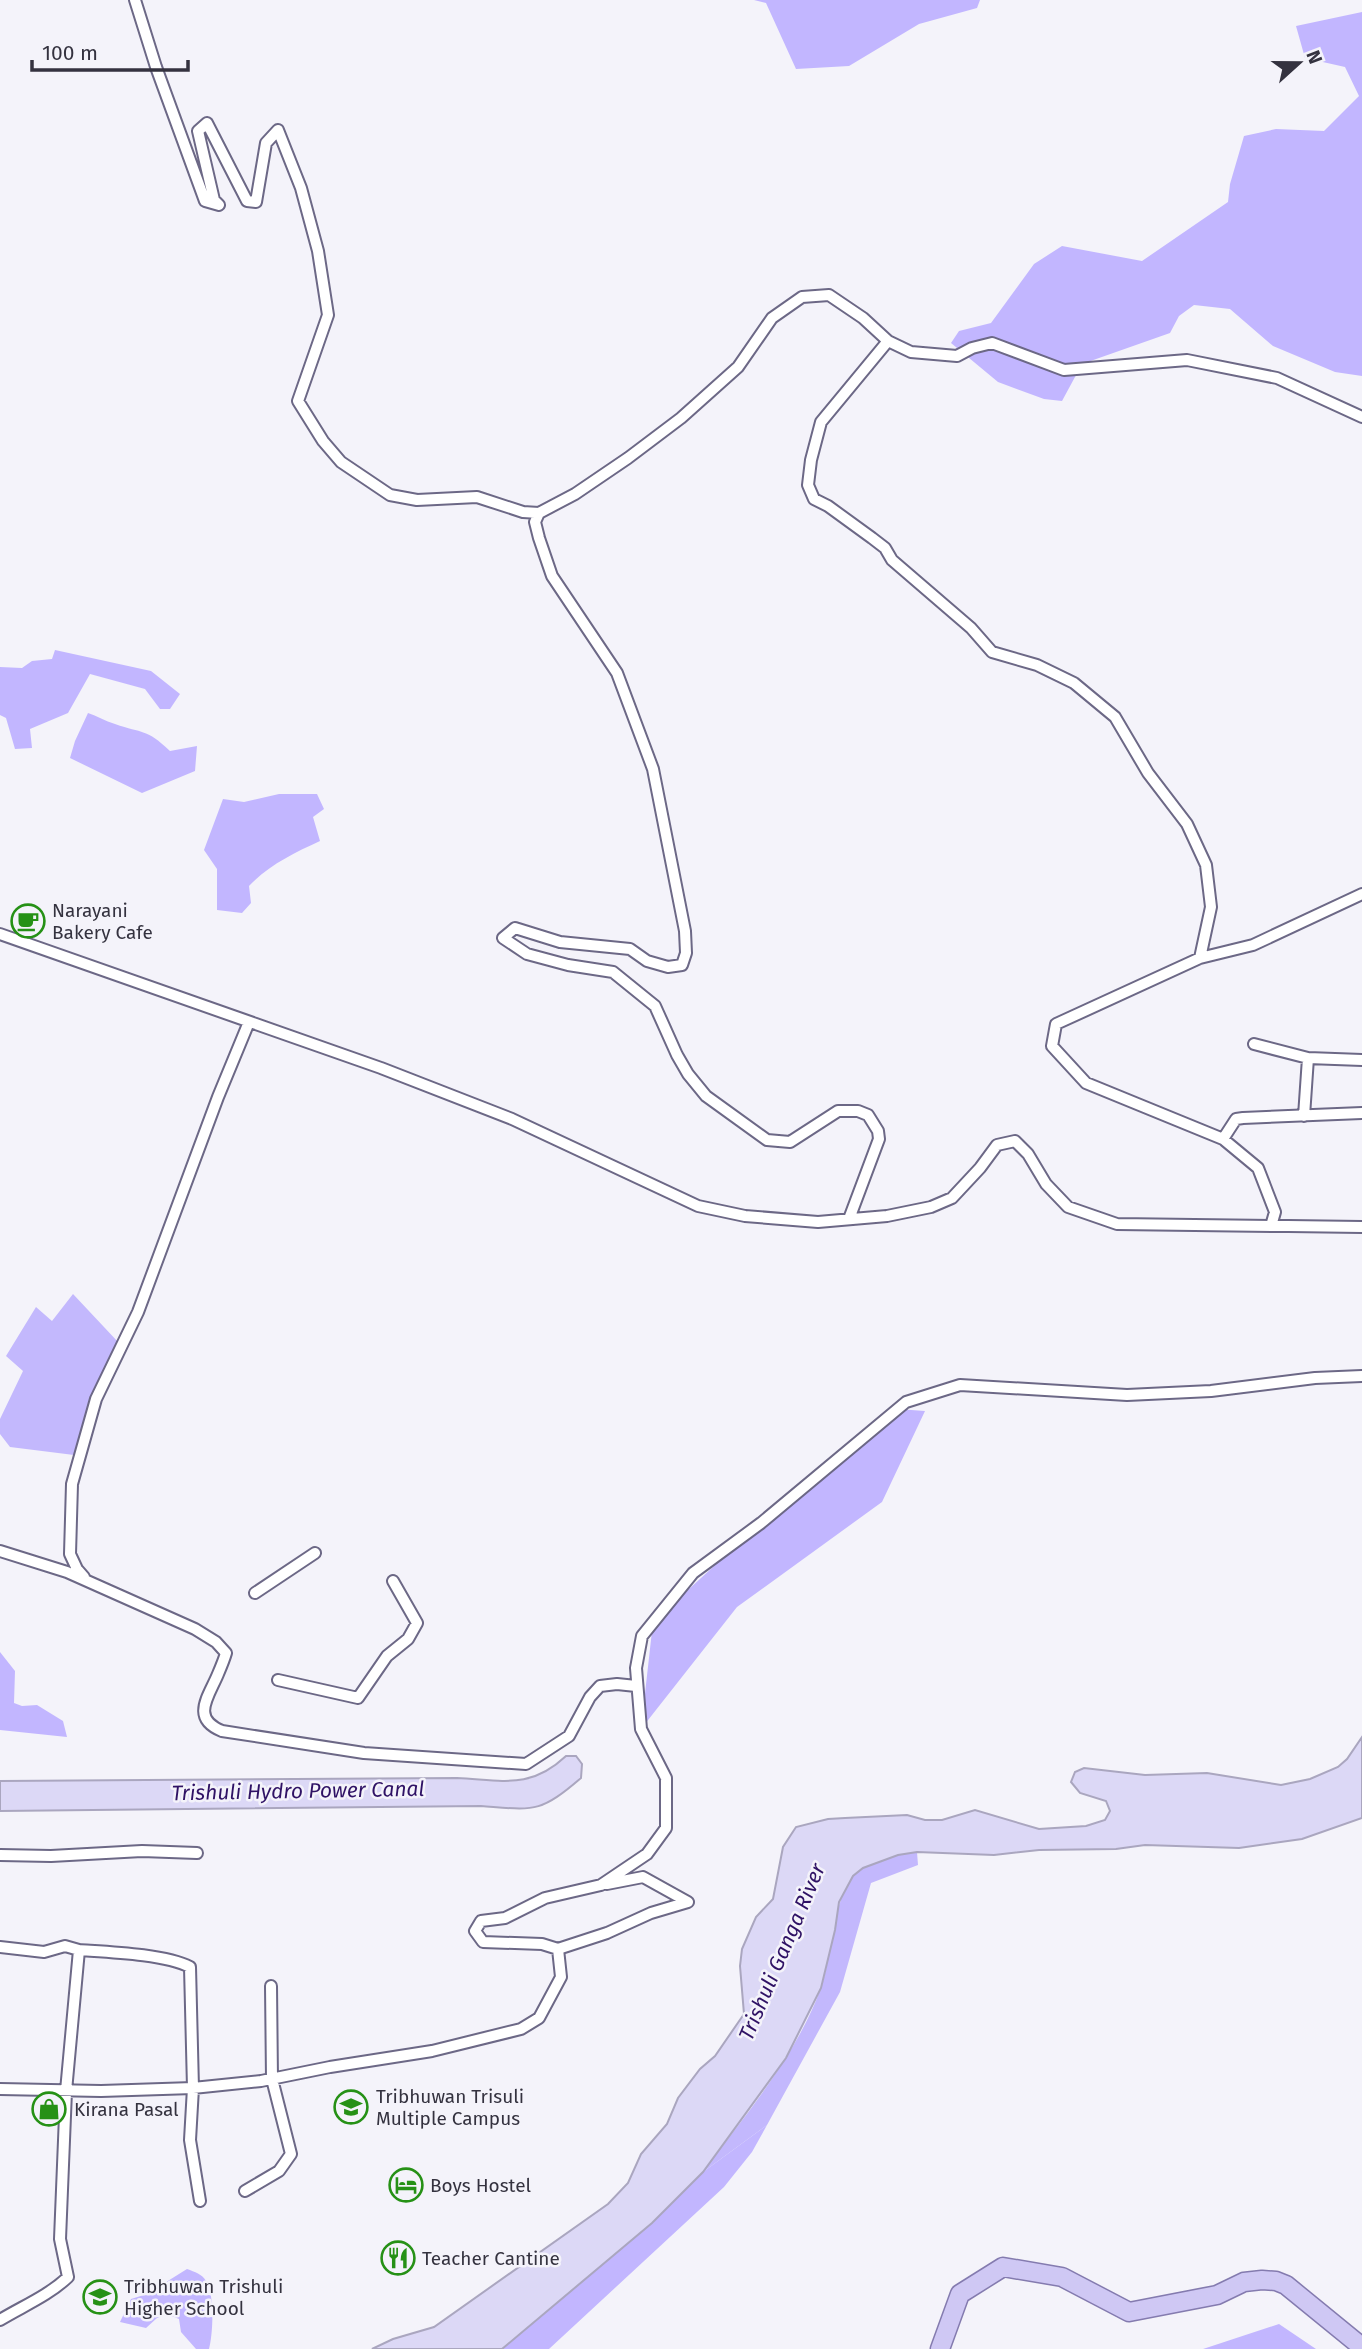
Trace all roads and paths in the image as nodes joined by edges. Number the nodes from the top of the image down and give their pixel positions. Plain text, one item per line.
1 (135, 0) edge
2 (888, 341) junction
3 (1362, 416) edge
4 (538, 513) junction
5 (1362, 894) edge
6 (0, 934) edge
7 (1200, 958) junction
8 (248, 1022) junction
9 (1254, 1044) dead end
10 (1308, 1058) junction
11 (1362, 1060) edge
12 (1362, 1113) edge
13 (1304, 1116) junction
14 (1223, 1139) junction
15 (849, 1219) junction
16 (1271, 1226) junction
17 (1362, 1227) edge
18 (1362, 1376) edge
19 (0, 1550) edge
20 (316, 1553) dead end
21 (393, 1581) dead end
22 (89, 1582) junction
23 (255, 1592) dead end
24 (278, 1680) dead end
25 (636, 1686) junction
26 (197, 1853) dead end
27 (0, 1855) edge
28 (601, 1885) junction
29 (0, 1947) edge
30 (558, 1949) junction
31 (79, 1950) junction
32 (271, 1986) dead end
33 (272, 2079) junction
34 (193, 2088) junction
35 (0, 2089) edge
36 (66, 2091) junction
37 (245, 2191) dead end
38 (200, 2201) dead end
39 (0, 2320) edge
40 (1362, 2347) edge
41 (940, 2349) edge

1 - 4 street
2 - 3 street
2 - 4 street
2 - 7 street
4 - 15 street
5 - 7 street
6 - 8 street
7 - 14 street
8 - 15 street
8 - 22 street
9 - 10 street
10 - 11 street
10 - 13 street
12 - 13 street
13 - 14 street
14 - 16 street
15 - 16 street
16 - 17 street
18 - 25 street
19 - 22 street
20 - 23 street
21 - 24 street
22 - 25 street
25 - 28 street
26 - 27 street
28 - 30 street
28 - 30 street
29 - 31 street
30 - 33 street
31 - 34 street
31 - 36 street
32 - 33 street
33 - 34 street
33 - 37 street
34 - 36 street
34 - 38 street
35 - 36 street
36 - 39 street
40 - 41 main road

